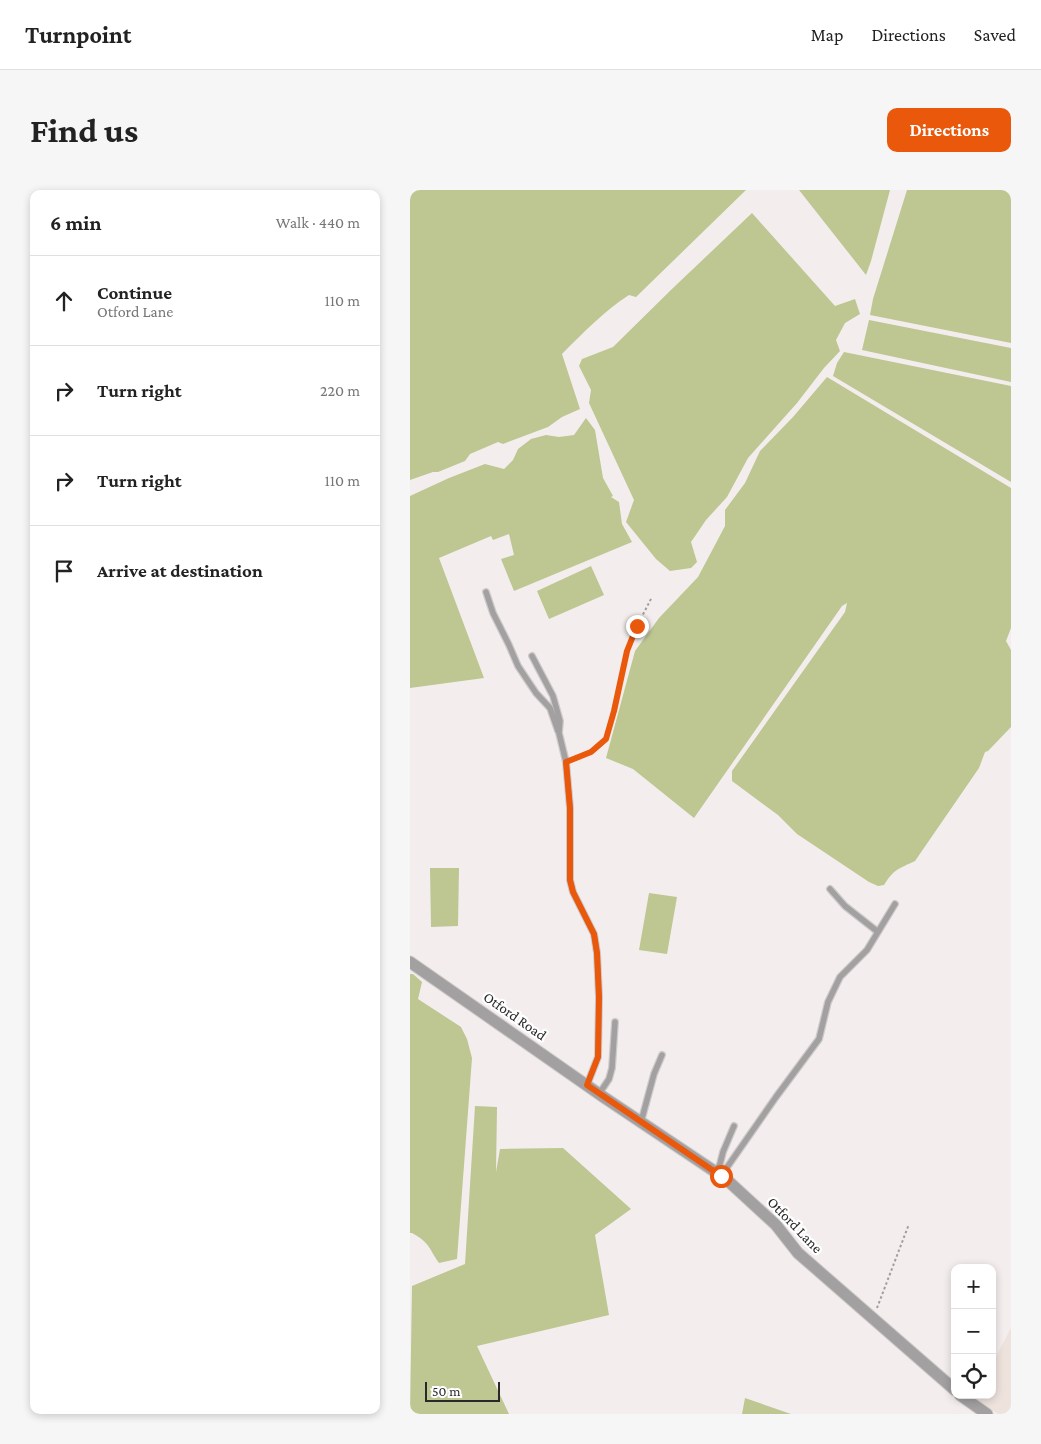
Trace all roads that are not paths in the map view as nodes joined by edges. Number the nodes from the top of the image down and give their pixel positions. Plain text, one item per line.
1 (486, 592) dead end
2 (532, 656) dead end
3 (559, 733) junction
4 (830, 889) dead end
5 (895, 904) dead end
6 (878, 932) junction
7 (410, 962) edge
8 (615, 1022) dead end
9 (662, 1055) dead end
10 (587, 1085) junction
11 (601, 1095) junction
12 (641, 1122) junction
13 (734, 1126) dead end
14 (719, 1174) junction
15 (951, 1386) edge
16 (966, 1399) edge
17 (987, 1414) edge

1 - 3 lane
2 - 3 lane
3 - 10 lane
4 - 6 lane
5 - 6 lane
6 - 14 lane
7 - 10 street, Otford Road
8 - 11 lane
9 - 12 lane
10 - 11 street, Otford Road
11 - 12 street, Otford Lane
12 - 14 street, Otford Lane
13 - 14 lane
14 - 15 street, Otford Lane
16 - 17 street

